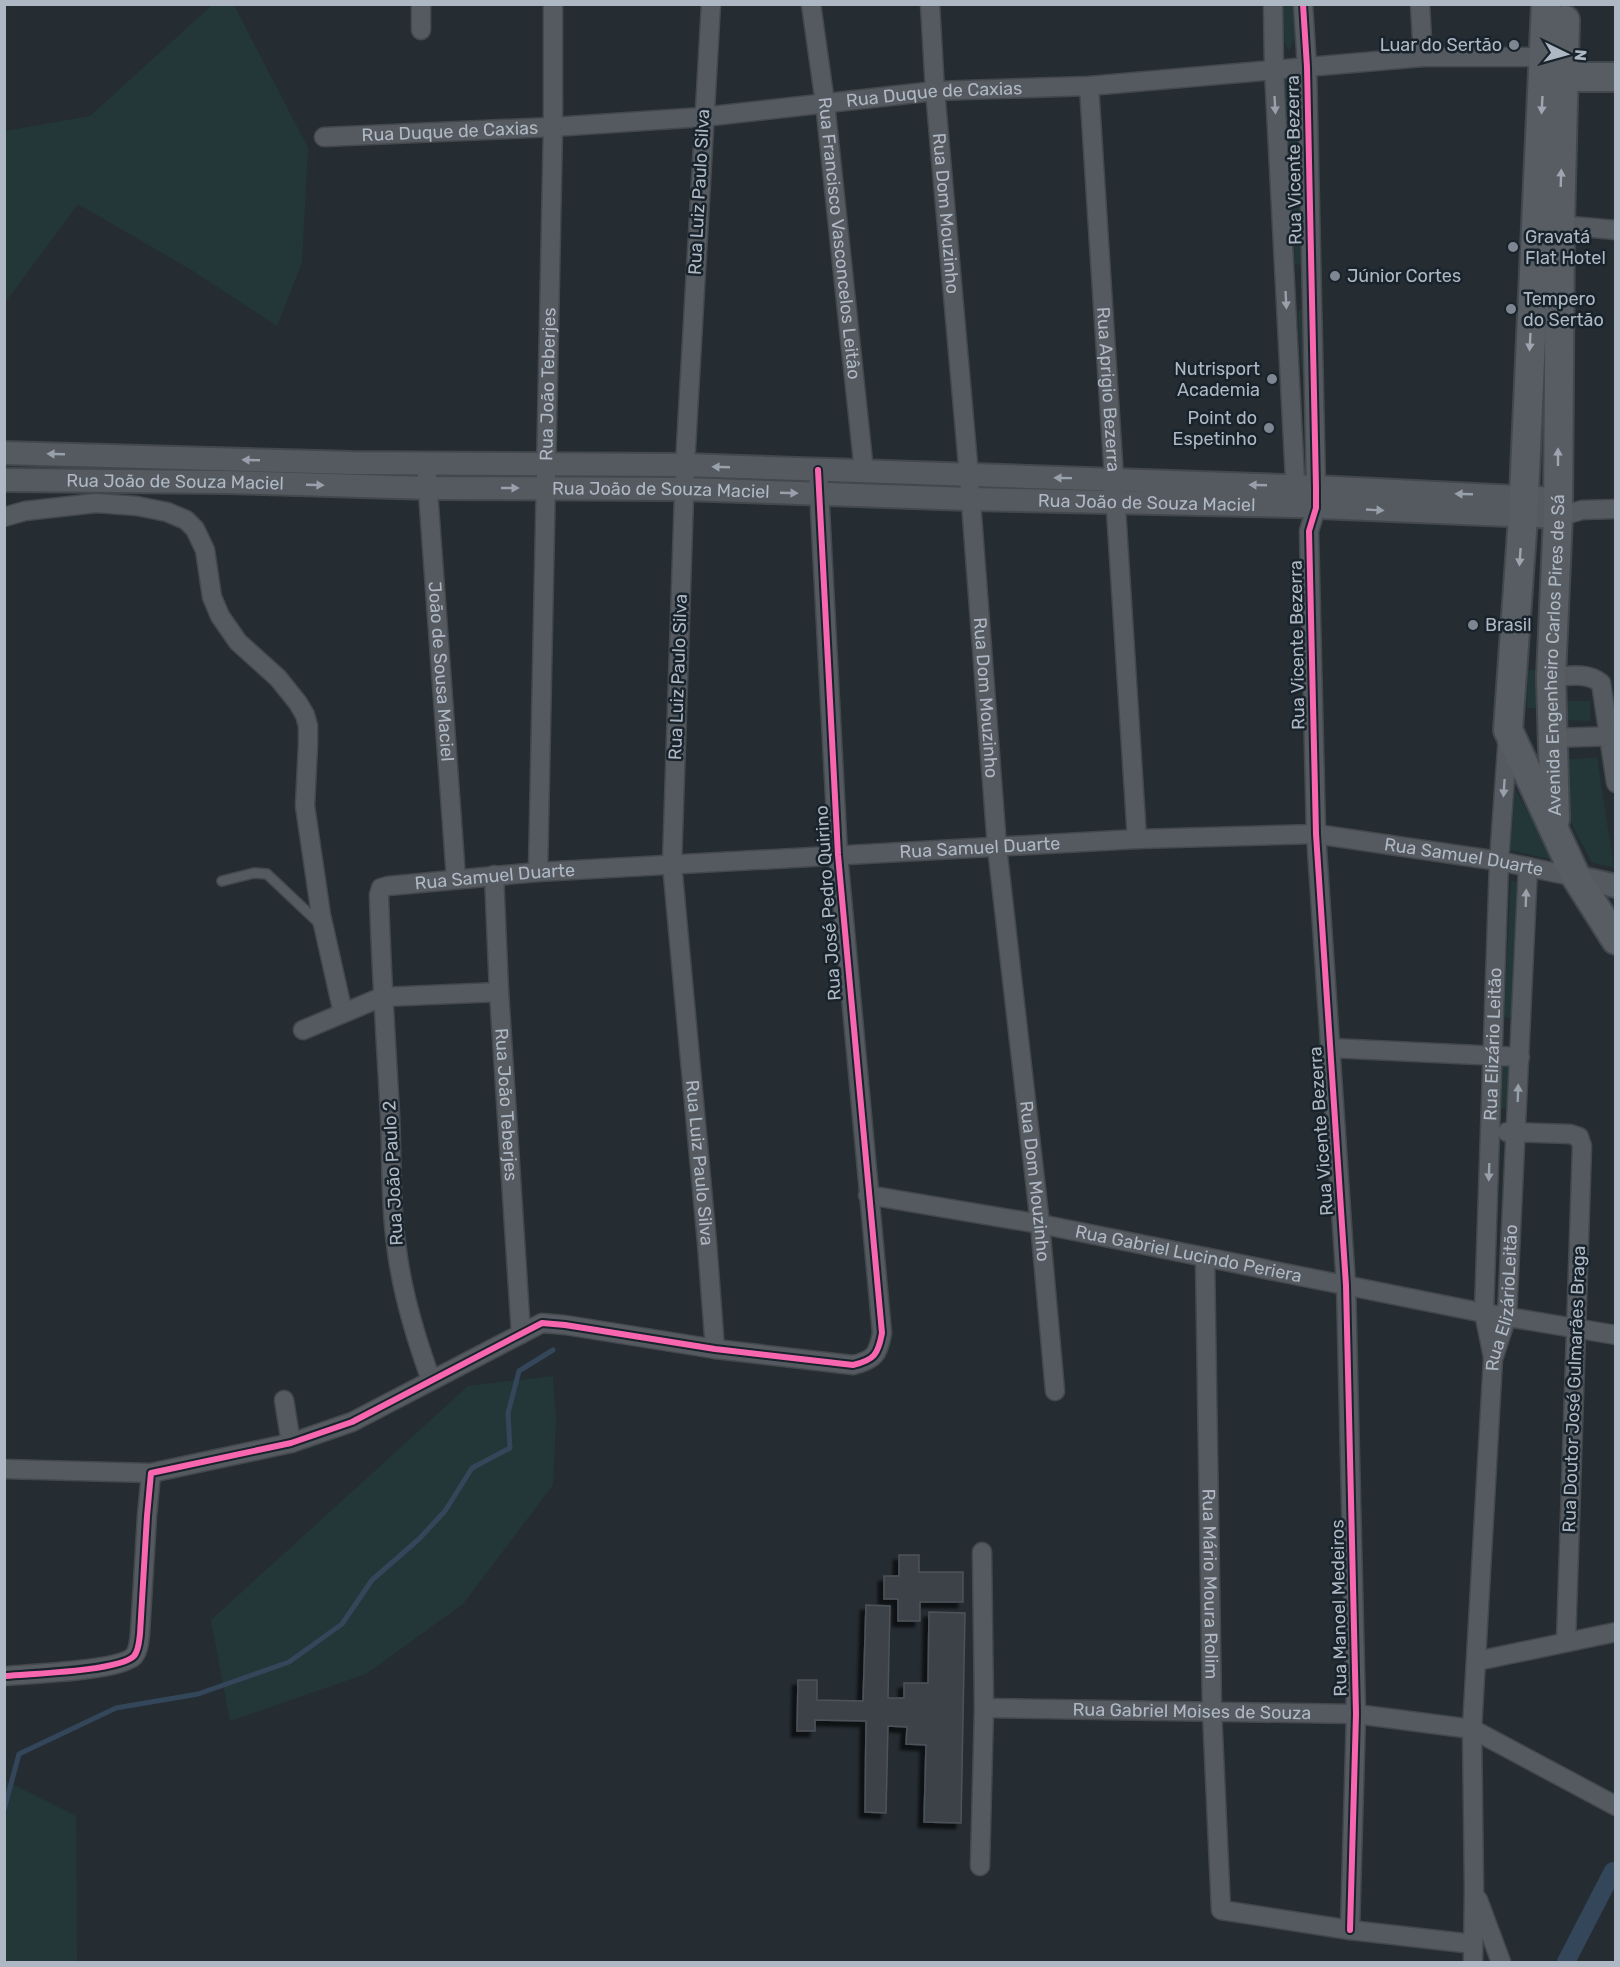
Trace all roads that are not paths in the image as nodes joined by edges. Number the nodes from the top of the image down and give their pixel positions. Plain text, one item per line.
1 (421, 4) edge
2 (553, 4) edge
3 (711, 4) edge
4 (812, 4) edge
5 (930, 4) edge
6 (1272, 4) edge
7 (1304, 4) edge
8 (1546, 4) edge
9 (1566, 4) edge
10 (1415, 6) edge
11 (421, 30) dead end
12 (1423, 57) junction
13 (1307, 67) junction
14 (1554, 67) junction
15 (1274, 70) junction
16 (1616, 77) edge
17 (1089, 86) junction
18 (935, 91) junction
19 (825, 103) junction
20 (703, 117) junction
21 (553, 127) junction
22 (324, 137) dead end
23 (1560, 225) junction
24 (1616, 230) edge
25 (4, 453) edge
26 (426, 464) junction
27 (545, 465) junction
28 (685, 465) junction
29 (818, 470) junction
30 (864, 471) junction
31 (969, 476) junction
32 (4, 480) edge
33 (428, 488) junction
34 (545, 489) junction
35 (684, 489) junction
36 (1115, 491) junction
37 (820, 494) junction
38 (1306, 497) junction
39 (970, 499) junction
40 (1523, 507) junction
41 (1566, 509) junction
42 (1616, 509) edge
43 (4, 517) edge
44 (1551, 677) junction
45 (1508, 730) junction
46 (1612, 736) edge
47 (1552, 738) junction
48 (1616, 783) edge
49 (1556, 830) junction
50 (1316, 834) junction
51 (1137, 839) junction
52 (997, 847) junction
53 (838, 855) junction
54 (1499, 861) junction
55 (672, 864) junction
56 (1528, 867) junction
57 (538, 872) junction
58 (494, 875) junction
59 (456, 878) junction
60 (1576, 878) junction
61 (222, 881) dead end
62 (1616, 886) edge
63 (381, 888) joint
64 (325, 929) junction
65 (1616, 940) edge
66 (499, 992) junction
67 (382, 997) junction
68 (343, 1013) junction
69 (303, 1030) dead end
70 (1331, 1048) junction
71 (1492, 1056) junction
72 (1520, 1057) junction
73 (1490, 1131) junction
74 (1517, 1132) junction
75 (868, 1195) junction
76 (1040, 1224) junction
77 (1205, 1257) junction
78 (1346, 1285) junction
79 (1484, 1313) junction
80 (1507, 1316) junction
81 (1575, 1328) junction
82 (521, 1334) junction
83 (1616, 1335) edge
84 (715, 1349) junction
85 (1493, 1359) junction
86 (431, 1380) junction
87 (1055, 1391) dead end
88 (284, 1400) dead end
89 (291, 1443) junction
90 (4, 1469) edge
91 (151, 1473) junction
92 (982, 1552) dead end
93 (1616, 1632) edge
94 (1566, 1642) junction
95 (1477, 1661) junction
96 (4, 1676) edge
97 (984, 1708) junction
98 (1212, 1711) junction
99 (1356, 1714) junction
100 (1472, 1729) junction
101 (1616, 1806) edge
102 (980, 1866) dead end
103 (1474, 1890) junction
104 (1350, 1930) junction
105 (1473, 1953) edge
106 (1501, 1962) edge

1 - 11 street
2 - 21 street, Rua João Teberjes
3 - 20 street, Rua Luiz Paulo Silva
4 - 19 street, Rua Francisco Vasconcelos Leitâo
5 - 18 street, Rua Dom Mouzinho
6 - 15 street, Rua Vicente Bezerra
7 - 13 street, Rua Vicente Bezerra
8 - 14 main road, Avenida Engenheiro Carlos Pires de Sá
9 - 14 main road, Avenida Engenheiro Carlos Pires de Sá
10 - 12 street
12 - 13 street, Rua Duque de Caxias
12 - 14 street, Rua Duque de Caxias
13 - 15 street, Rua Duque de Caxias
13 - 38 street, Rua Vicente Bezerra
14 - 16 main road
23 -> 14 main road, Avenida Engenheiro Carlos Pires de Sá
14 -> 40 main road, Avenida Engenheiro Carlos Pires de Sá
15 - 17 street, Rua Duque de Caxias
15 -> 38 street, Rua Vicente Bezerra
17 - 18 street, Rua Duque de Caxias
17 - 36 street, Rua Aprigio Bezerra
18 - 19 street, Rua Duque de Caxias
18 - 31 street, Rua Dom Mouzinho
19 - 20 street, Rua Duque de Caxias
19 - 30 street, Rua Francisco Vasconcelos Leitâo
20 - 21 street, Rua Duque de Caxias
20 - 28 street, Rua Luiz Paulo Silva
21 - 22 street, Rua Duque de Caxias
21 - 27 street, Rua João Teberjes
23 - 24 street
41 -> 23 main road, Avenida Engenheiro Carlos Pires de Sá
26 -> 25 street, Rua João de Souza Maciel
26 - 27 street, Rua João de Souza Maciel
26 - 33 street, João de Sousa Maciel
27 - 28 street, Rua João de Souza Maciel
27 - 34 street, Rua João Teberjes
29 -> 28 street, Rua João de Souza Maciel
28 - 35 street, Rua Luiz Paulo Silva
29 - 30 street, Rua João de Souza Maciel
29 - 37 street, Rua José Pedro Quirino
30 - 31 street, Rua João de Souza Maciel
36 -> 31 street, Rua João de Souza Maciel
31 - 39 street, Rua Dom Mouzinho
32 -> 33 street, Rua João de Souza Maciel
33 -> 34 street, Rua João de Souza Maciel
33 - 59 street, João de Sousa Maciel
34 - 35 street, Rua João de Souza Maciel
34 - 57 street, Rua João Teberjes
35 -> 37 street, Rua João de Souza Maciel
35 - 55 street, Rua Luiz Paulo Silva
36 - 38 street, Rua João de Souza Maciel
36 - 39 street, Rua João de Souza Maciel
36 - 51 street, Rua Aprigio Bezerra
37 - 39 street, Rua João de Souza Maciel
37 - 53 street, Rua José Pedro Quirino
38 - 40 street, Rua João de Souza Maciel
38 - 50 street, Rua Vicente Bezerra
39 - 52 street, Rua Dom Mouzinho
40 - 41 street, Rua João de Souza Maciel
40 -> 45 main road, Avenida Engenheiro Carlos Pires de Sá
41 - 42 street
41 - 44 main road, Avenida Engenheiro Carlos Pires de Sá
43 - 64 street
44 - 46 street
44 - 47 main road, Avenida Engenheiro Carlos Pires de Sá
45 - 49 main road, Avenida Engenheiro Carlos Pires de Sá
45 -> 54 street, Rua Elizário Leitão
46 - 47 street
46 - 48 street
47 - 49 main road, Avenida Engenheiro Carlos Pires de Sá
49 - 60 main road
50 - 51 street, Rua Samuel Duarte
50 - 54 street, Rua Samuel Duarte
50 - 70 street, Rua Vicente Bezerra
51 - 52 street, Rua Samuel Duarte
52 - 53 street, Rua Samuel Duarte
52 - 76 street, Rua Dom Mouzinho
53 - 55 street, Rua Samuel Duarte
53 - 75 street, Rua José Pedro Quirino
54 - 56 street, Rua Samuel Duarte
54 - 71 street, Rua Elizário Leitão
55 - 57 street, Rua Samuel Duarte
55 - 84 street, Rua Luiz Paulo Silva
56 - 60 street, Rua Samuel Duarte
72 -> 56 street, Rua ElizárioLeitão
57 - 58 street, Rua Samuel Duarte
58 - 59 street, Rua Samuel Duarte
58 - 66 street, Rua João Teberjes
59 - 63 street, Rua Samuel Duarte
60 - 62 street
60 - 65 main road
61 - 64 lane
63 - 67 street, Rua João Paulo 2
64 - 68 street
66 - 67 street
66 - 82 street, Rua João Teberjes
67 - 68 street
67 - 86 street, Rua João Paulo 2
68 - 69 street
70 - 71 street
70 - 78 street, Rua Vicente Bezerra
71 - 72 street
71 - 73 street, Rua Elizário Leitão
74 -> 72 street, Rua ElizárioLeitão
73 - 74 street
73 -> 79 street, Rua Elizário Leitão
74 - 80 street, Rua ElizárioLeitão
74 - 81 street, Rua Doutor José Gulmarães Braga
75 - 76 street, Rua Gabriel Lucindo Periera
75 - 84 street, Rua José Pedro Quirino
76 - 77 street, Rua Gabriel Lucindo Periera
76 - 87 street, Rua Dom Mouzinho
77 - 78 street, Rua Gabriel Lucindo Periera
77 - 98 street, Rua Mário Moura Rolim
78 - 79 street, Rua Gabriel Lucindo Periera
78 - 99 street, Rua Manoel Medeiros
79 - 80 street, Rua Gabriel Lucindo Periera
79 - 85 street, Rua Elizário Leitão
80 - 81 street, Rua Gabriel Lucindo Periera
80 - 85 street, Rua ElizárioLeitão
81 - 83 street, Rua Gabriel Lucindo Periera
81 - 94 street, Rua Doutor José Gulmarães Braga
82 - 84 street
82 - 86 street
85 - 95 street, Rua ElizárioLeitão
86 - 89 street
88 - 89 street
89 - 91 street
90 - 91 street
91 - 96 street
92 - 97 street
93 - 94 street
94 - 95 street
95 - 100 street, Rua ElizárioLeitão
97 - 98 street, Rua Gabriel Moises de Souza
97 - 102 street
98 - 99 street, Rua Gabriel Moises de Souza
98 - 104 street, Rua Mário Moura Rolim
99 - 100 street, Rua Gabriel Moises de Souza
99 - 104 street, Rua Manoel Medeiros
100 - 101 street
100 - 103 street, Rua ElizárioLeitão
103 - 105 street, Rua ElizárioLeitão
103 - 106 street
104 - 105 street

